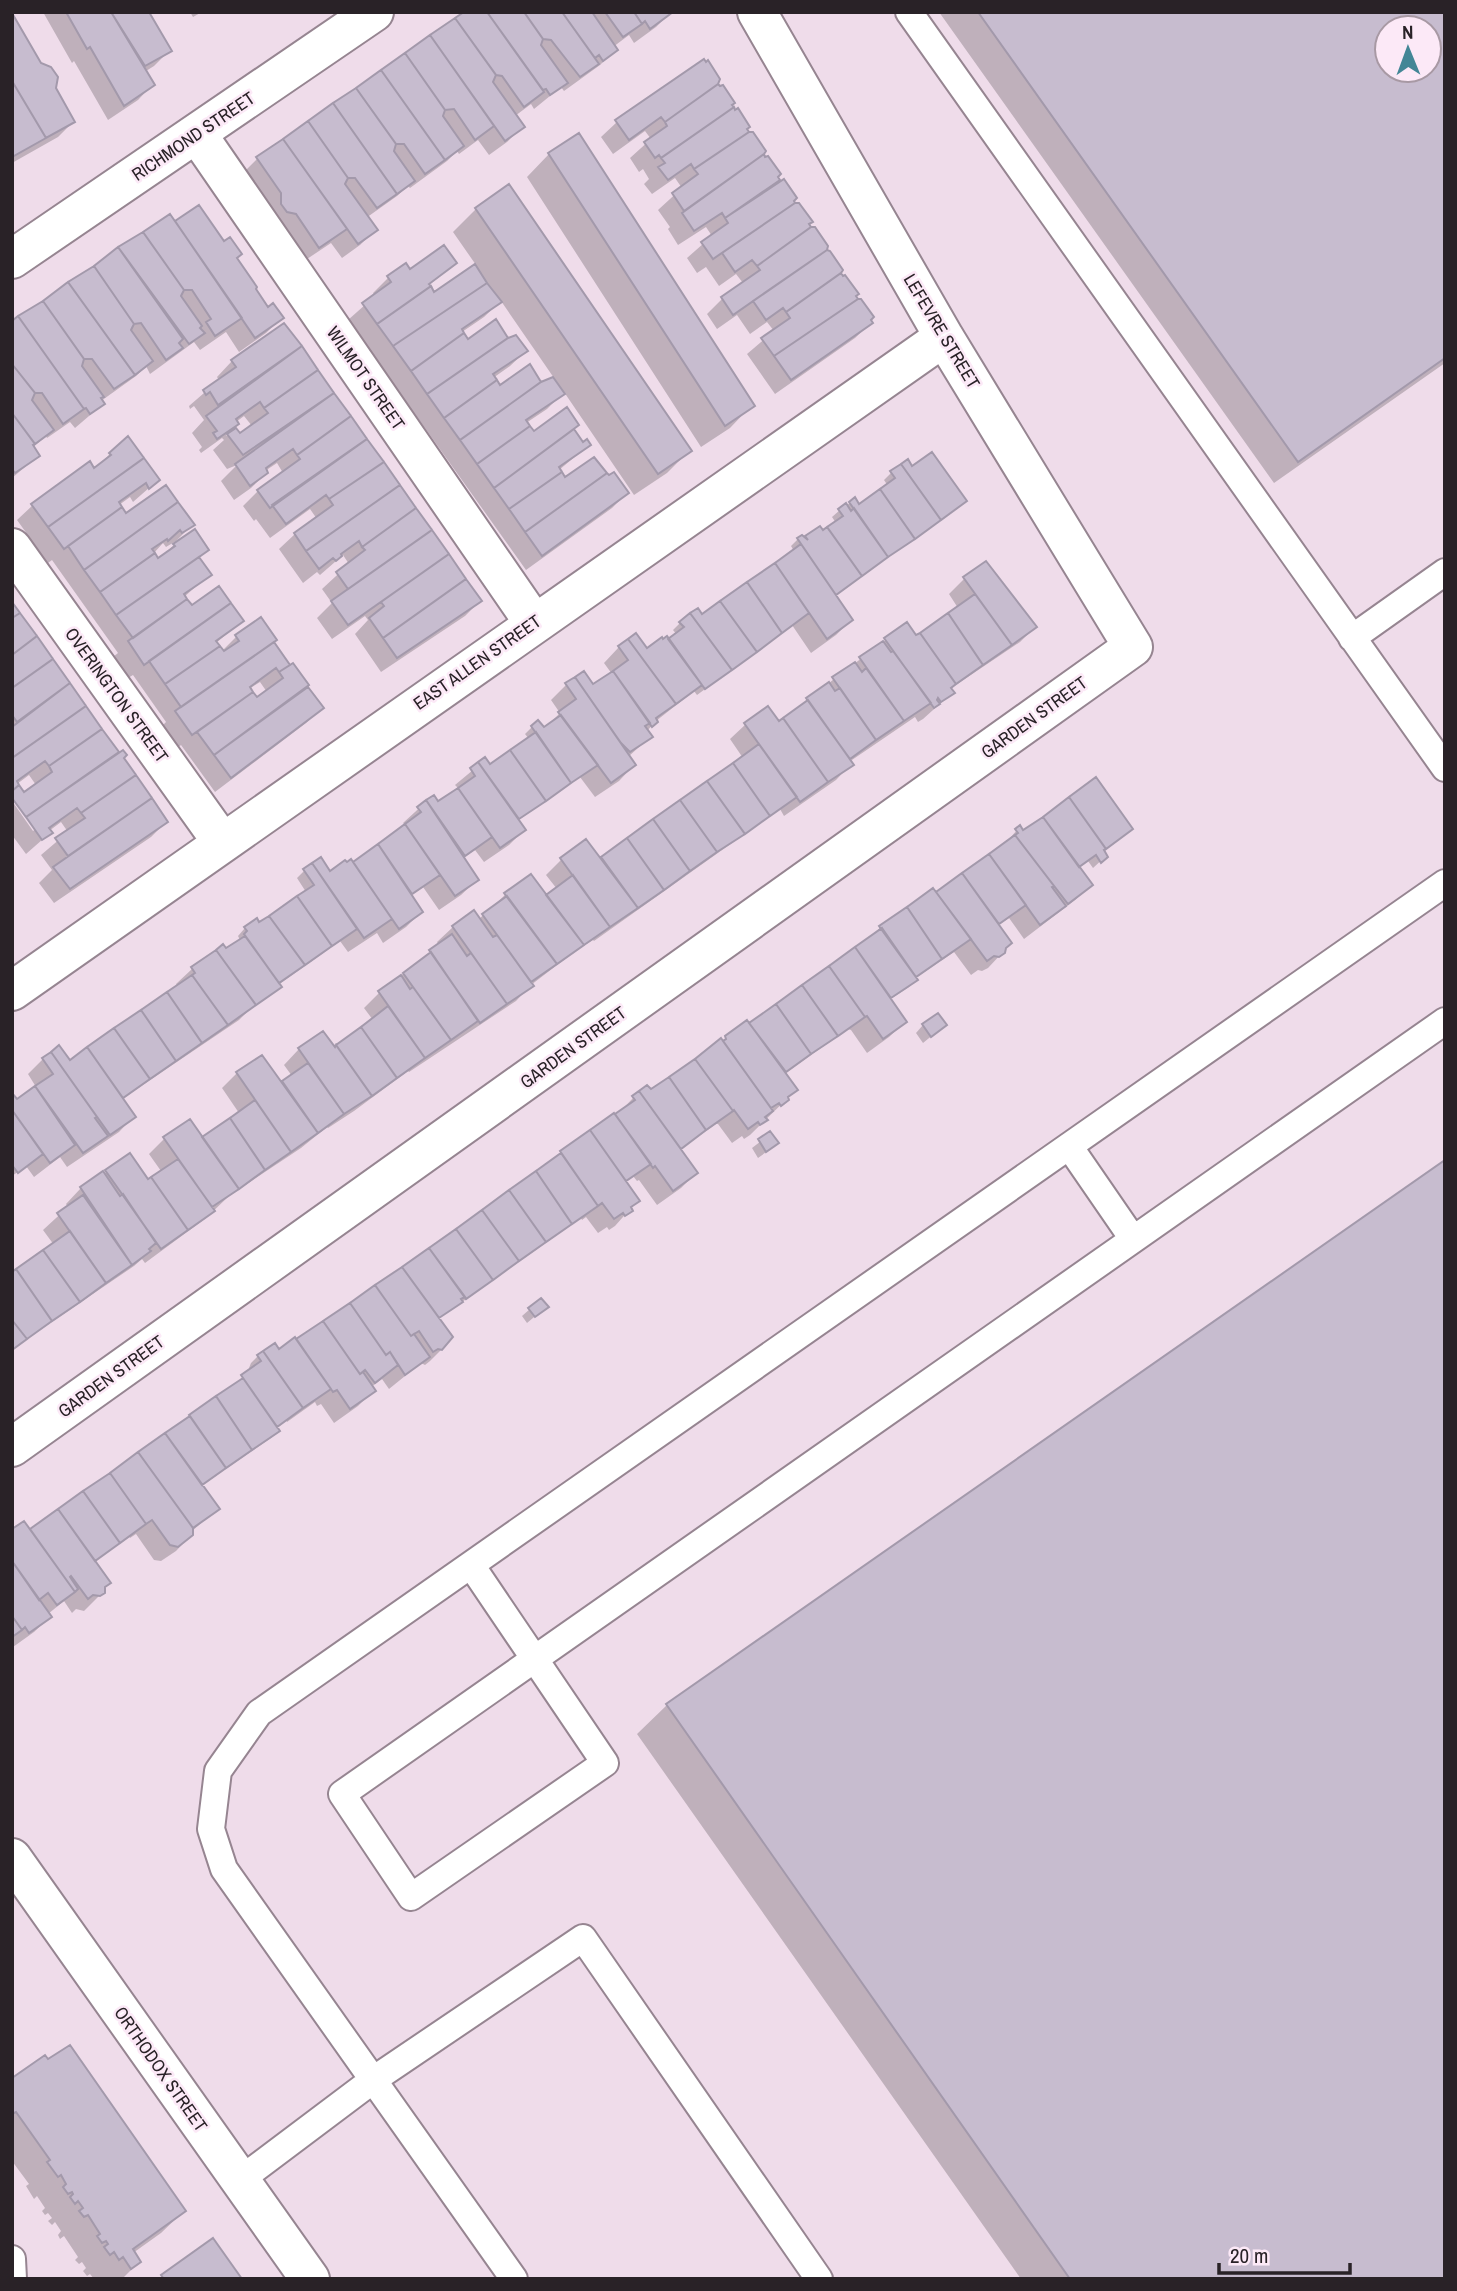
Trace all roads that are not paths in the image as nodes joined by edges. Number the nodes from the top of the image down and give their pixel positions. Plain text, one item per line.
1 (374, 12) edge
2 (757, 12) edge
3 (909, 12) edge
4 (197, 134) junction
5 (12, 259) edge
6 (944, 337) junction
7 (12, 548) edge
8 (1445, 572) edge
9 (534, 623) junction
10 (1352, 638) junction
11 (1133, 647) joint
12 (1445, 768) edge
13 (222, 842) junction
14 (1445, 883) edge
15 (12, 991) edge
16 (1445, 1021) edge
17 (1069, 1146) junction
18 (1133, 1240) junction
19 (12, 1447) edge
20 (471, 1565) junction
21 (534, 1658) junction
22 (19, 1883) edge
23 (373, 2080) junction
24 (240, 2180) junction
25 (12, 2259) edge
26 (13, 2279) edge
27 (310, 2279) edge
28 (514, 2279) edge
29 (819, 2279) edge

1 - 4 street, RICHMOND STREET
2 - 6 street, LEFEVRE STREET
3 - 10 lane
4 - 5 street, RICHMOND STREET
4 - 9 street, WILMOT STREET
6 - 9 street, EAST ALLEN STREET
6 - 11 street, LEFEVRE STREET
7 - 13 street, OVERINGTON STREET
8 - 10 lane
9 - 13 street, EAST ALLEN STREET
10 - 12 lane
11 - 19 street, GARDEN STREET
13 - 15 street, EAST ALLEN STREET
14 - 17 lane
16 - 18 lane
17 - 18 lane
17 - 20 lane
18 - 21 lane
20 - 21 lane
20 - 23 lane
21 - 21 lane
22 - 24 street, ORTHODOX STREET
23 - 24 lane
23 - 28 lane
23 - 29 lane
24 - 27 street, ORTHODOX STREET
25 - 26 lane

